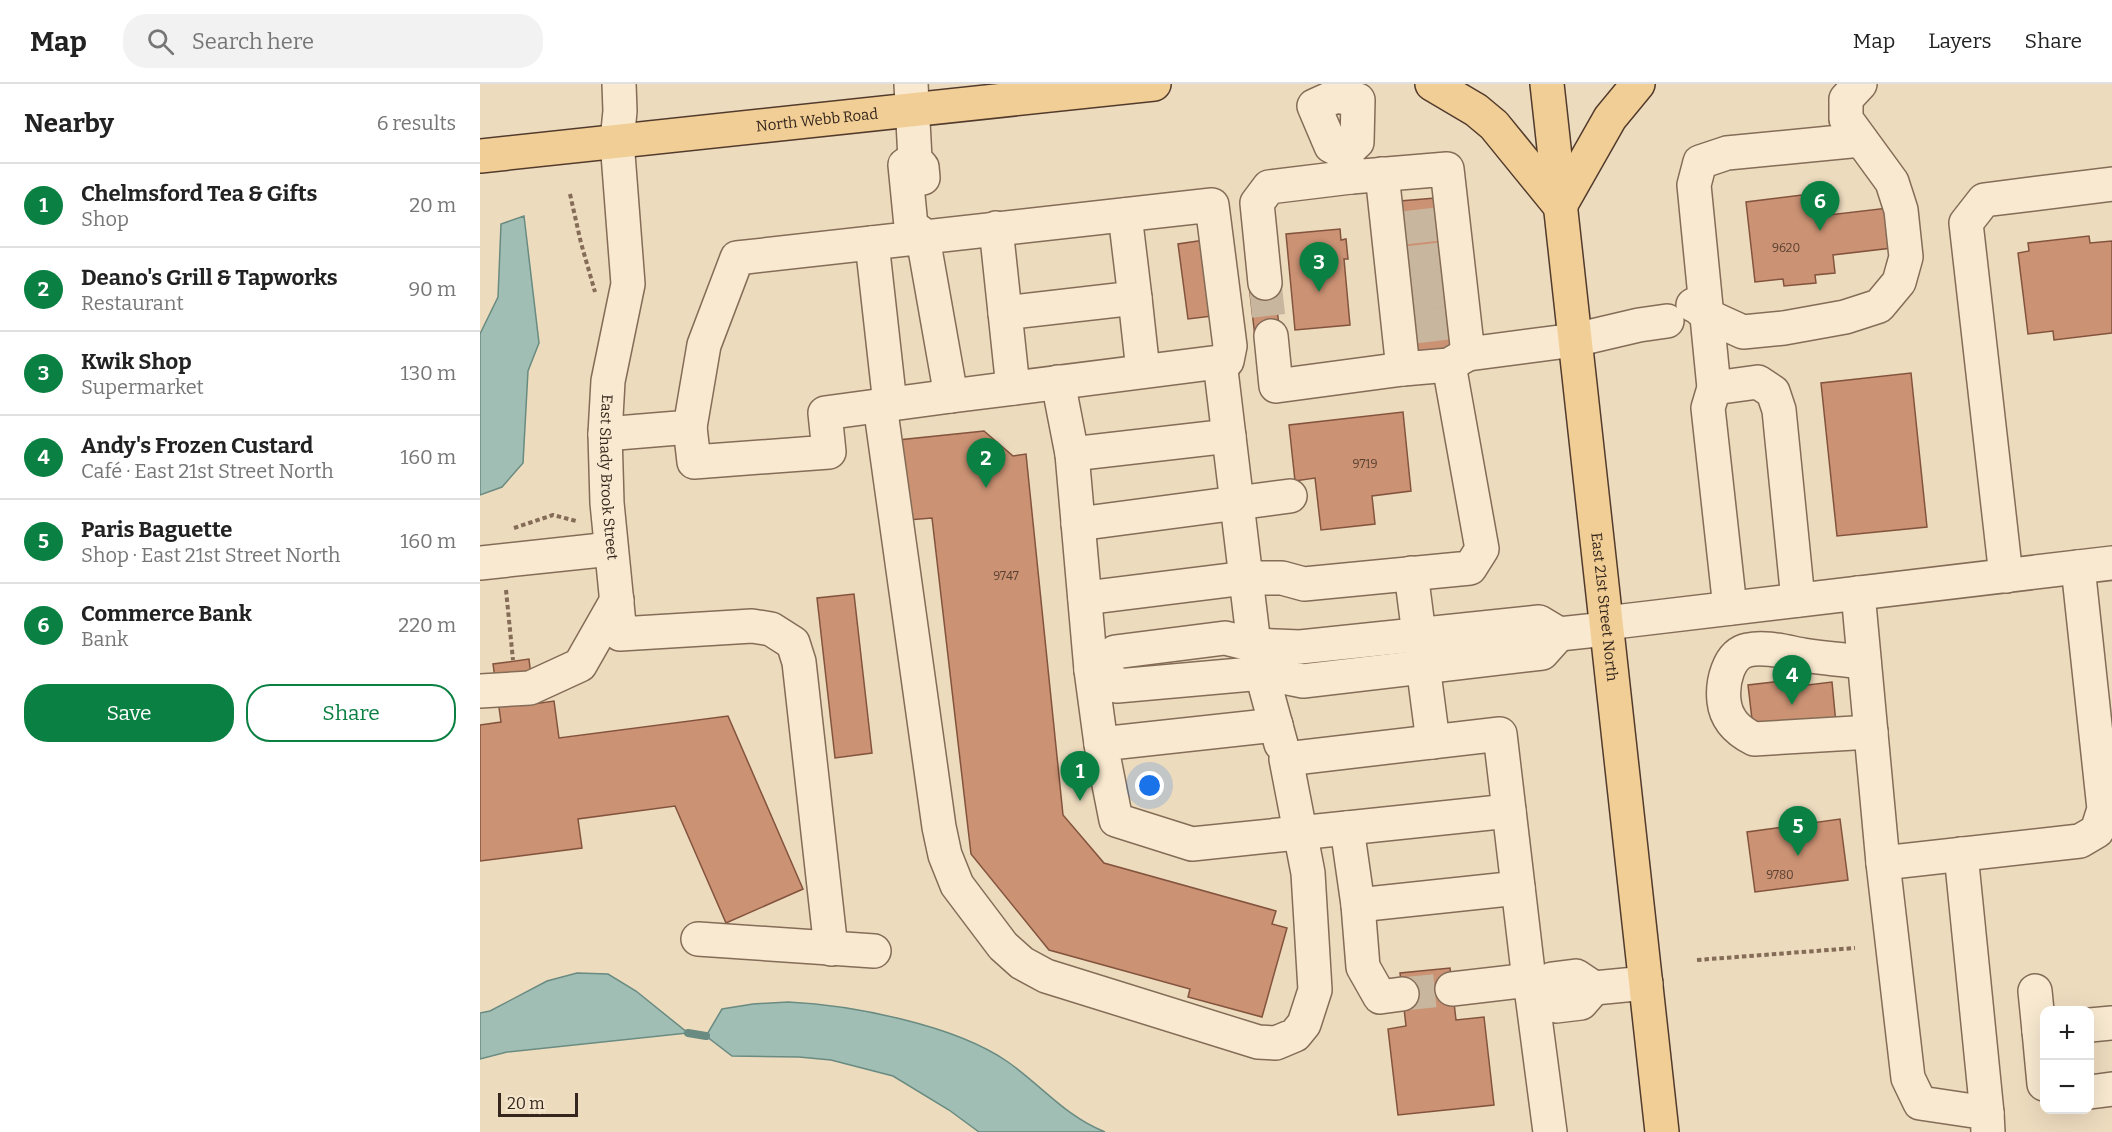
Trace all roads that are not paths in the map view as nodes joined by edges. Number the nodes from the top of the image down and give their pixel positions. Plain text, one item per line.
1 (619, 84) edge
2 (1154, 84) edge
3 (1432, 84) edge
4 (1547, 84) edge
5 (1638, 84) edge
6 (1861, 84) edge
7 (1094, 87) edge
8 (1336, 90) edge
9 (911, 97) edge
10 (1861, 140) junction
11 (617, 141) junction
12 (480, 156) edge
13 (1359, 168) junction
14 (2112, 184) edge
15 (1560, 206) junction
16 (1125, 214) junction
17 (996, 228) junction
18 (922, 235) junction
19 (872, 243) junction
20 (1265, 283) tunnel mouth
21 (1134, 298) junction
22 (1005, 313) junction
23 (1708, 316) junction
24 (1271, 336) tunnel mouth
25 (1575, 340) junction
26 (1458, 359) junction
27 (1220, 362) junction
28 (1403, 369) junction
29 (1143, 371) junction
30 (1058, 382) junction
31 (1013, 388) junction
32 (1714, 388) junction
33 (951, 396) junction
34 (885, 405) junction
35 (690, 428) junction
36 (605, 434) junction
37 (1229, 436) junction
38 (1072, 454) junction
39 (1290, 496) dead end
40 (1237, 503) junction
41 (1078, 524) junction
42 (611, 549) junction
43 (491, 561) edge
44 (2112, 563) edge
45 (2078, 567) junction
46 (1411, 573) junction
47 (2006, 576) junction
48 (1246, 578) junction
49 (1858, 593) junction
50 (1085, 598) junction
51 (617, 600) junction
52 (1798, 600) junction
53 (1730, 608) junction
54 (1606, 626) junction
55 (1559, 634) junction
56 (1419, 635) junction
57 (1259, 659) junction
58 (1864, 662) junction
59 (1423, 667) junction
60 (1096, 669) junction
61 (480, 691) edge
62 (1276, 725) junction
63 (1871, 732) junction
64 (1433, 742) junction
65 (1101, 744) junction
66 (1286, 759) junction
67 (1509, 811) junction
68 (1347, 828) junction
69 (1301, 833) junction
70 (1961, 854) junction
71 (1883, 863) junction
72 (1518, 888) junction
73 (1358, 905) junction
74 (698, 939) dead end
75 (831, 948) junction
76 (874, 951) dead end
77 (1646, 983) junction
78 (1452, 989) tunnel mouth
79 (1535, 990) junction
80 (2035, 991) dead end
81 (1402, 994) tunnel mouth
82 (2040, 1020) edge
83 (2112, 1023) edge
84 (2094, 1025) edge
85 (2112, 1089) edge
86 (2094, 1091) edge
87 (1988, 1123) edge
88 (1550, 1132) edge
89 (1662, 1132) edge

1 - 11 lane, East Shady Brook Street
2 - 7 main road, North Webb Road
3 - 15 main road
4 - 15 main road, East 21st Street North
5 - 15 main road
6 - 10 lane
7 - 9 main road, North Webb Road
8 - 13 lane
9 - 11 main road, North Webb Road
9 - 18 lane
10 - 23 lane
10 - 23 lane
11 - 12 main road, North Webb Road
11 - 36 lane, East Shady Brook Street
13 - 20 lane
13 - 26 lane
13 - 28 lane
14 - 47 lane
15 - 25 main road, East 21st Street North
16 - 17 lane
16 - 21 lane
16 - 27 lane
17 - 18 lane
17 - 22 lane
18 - 19 lane
18 - 33 lane
19 - 34 lane
19 - 35 lane
21 - 22 lane
21 - 29 lane
22 - 31 lane
23 - 25 lane
23 - 32 lane
24 - 28 lane
25 - 26 lane
25 - 54 main road, East 21st Street North
26 - 28 lane
26 - 46 lane
27 - 29 lane
27 - 37 lane
29 - 30 lane
30 - 31 lane
30 - 38 lane
31 - 33 lane
32 - 52 lane
32 - 53 lane
33 - 34 lane
34 - 35 lane
34 - 69 lane
35 - 36 lane
36 - 42 lane, East Shady Brook Street
37 - 38 lane
37 - 40 lane
38 - 41 lane
39 - 40 lane
40 - 41 lane
40 - 48 lane
41 - 50 lane
42 - 43 lane
42 - 51 lane, East Shady Brook Street
44 - 45 lane
45 - 47 lane
45 - 70 lane
46 - 48 lane
46 - 56 lane
47 - 49 lane
48 - 50 lane
48 - 57 lane
49 - 52 lane
49 - 58 lane
50 - 60 lane
51 - 61 lane
51 - 75 lane, East Shady Brook Street
52 - 53 lane
53 - 54 lane
54 - 55 lane
54 - 77 main road, East 21st Street North
55 - 56 lane
55 - 59 lane
56 - 57 lane
56 - 59 lane
57 - 59 lane
57 - 60 lane
57 - 62 lane
58 - 63 lane
58 - 63 lane
59 - 64 lane
60 - 65 lane
62 - 65 lane
62 - 66 lane
63 - 71 lane
64 - 66 lane
64 - 67 lane
65 - 69 lane
66 - 69 lane
67 - 68 lane
67 - 72 lane
68 - 69 lane
68 - 73 lane
70 - 71 lane
70 - 87 lane
71 - 87 lane
72 - 73 lane
72 - 79 lane
73 - 81 lane
74 - 75 lane
75 - 76 lane
77 - 79 lane
77 - 89 main road, East 21st Street North
78 - 79 lane
79 - 88 lane
80 - 82 lane
83 - 84 lane
85 - 86 lane

